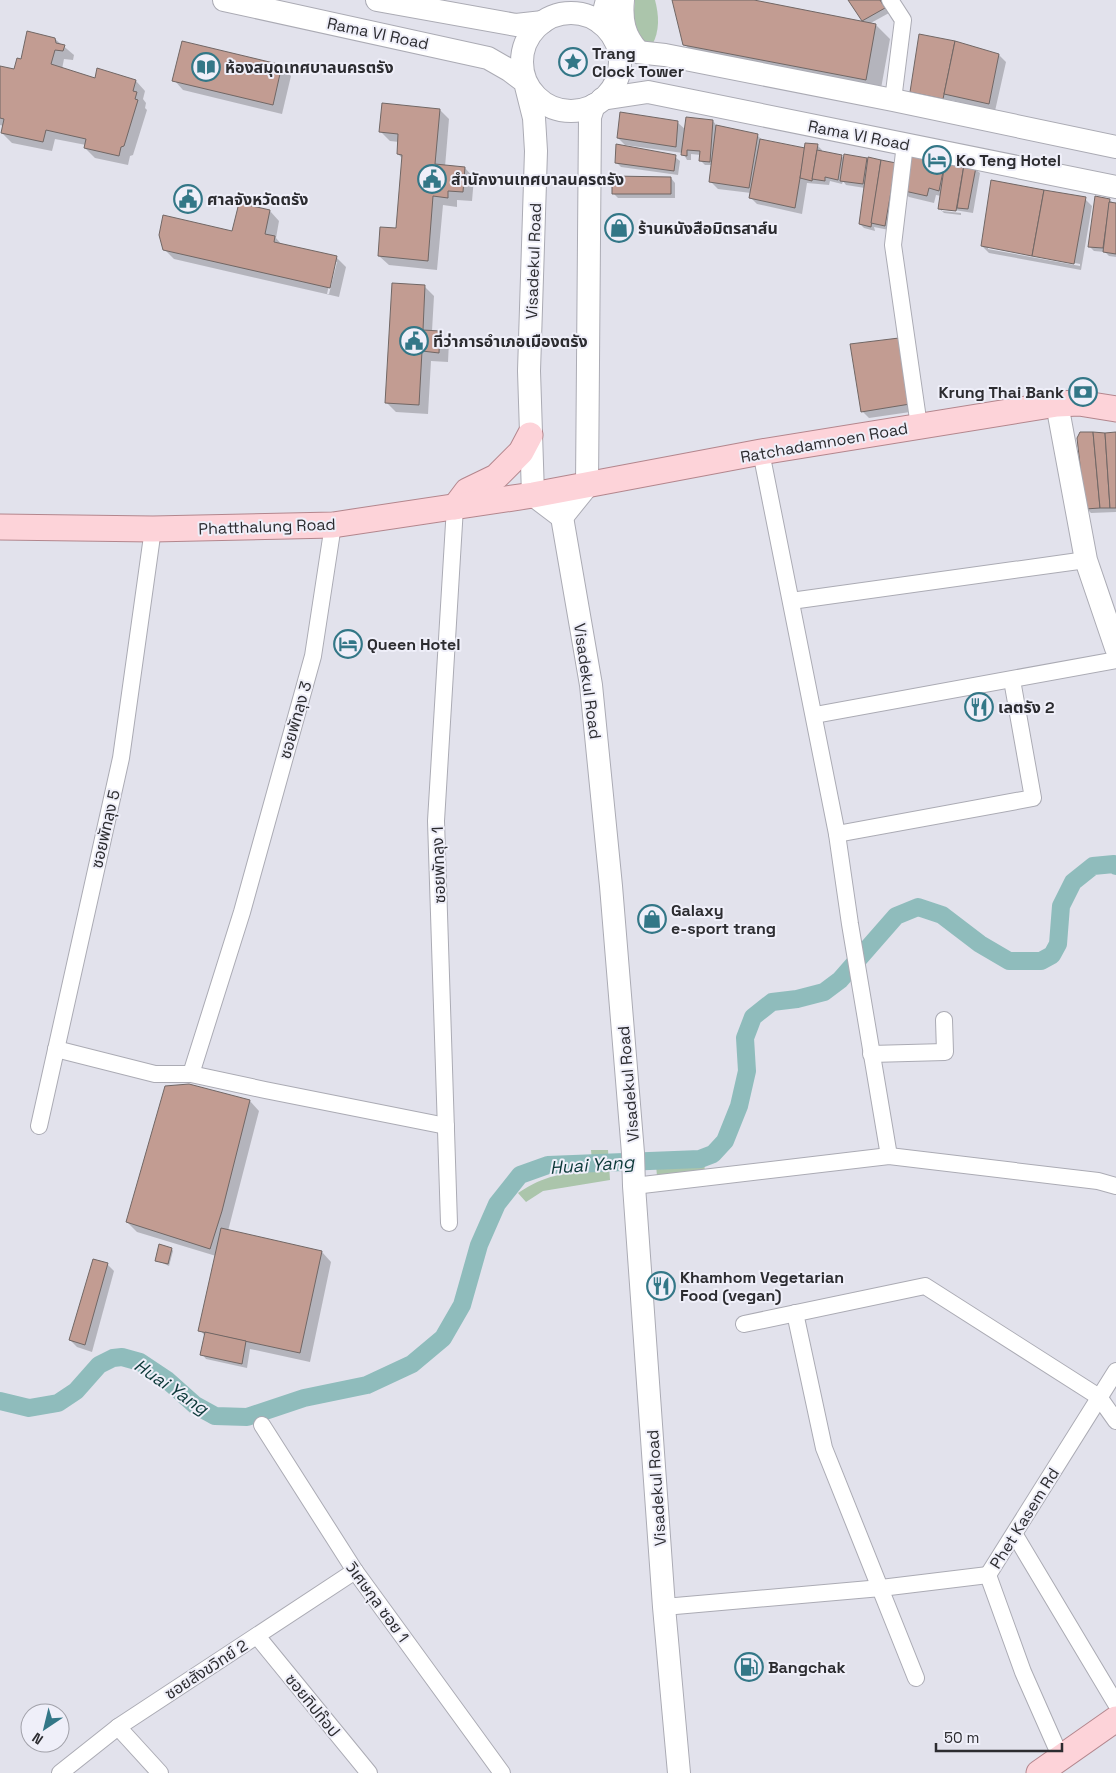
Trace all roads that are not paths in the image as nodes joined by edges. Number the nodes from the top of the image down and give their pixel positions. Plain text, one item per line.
1 (224, 0) edge
2 (377, 0) edge
3 (576, 0) edge
4 (607, 0) edge
5 (623, 0) edge
6 (890, 0) edge
7 (548, 19) junction
8 (600, 23) junction
9 (628, 51) junction
10 (526, 82) junction
11 (893, 100) junction
12 (598, 102) junction
13 (906, 144) junction
14 (1116, 147) edge
15 (1116, 187) edge
16 (1057, 404) junction
17 (1116, 408) edge
18 (919, 426) junction
19 (530, 435) junction
20 (761, 452) junction
21 (587, 486) junction
22 (533, 495) junction
23 (455, 506) junction
24 (562, 517) junction
25 (333, 525) junction
26 (0, 527) edge
27 (153, 529) junction
28 (1086, 560) junction
29 (791, 601) junction
30 (1116, 648) edge
31 (1116, 660) edge
32 (1012, 680) junction
33 (814, 715) junction
34 (837, 834) junction
35 (944, 1020) dead end
36 (56, 1049) junction
37 (871, 1054) junction
38 (191, 1074) junction
39 (39, 1126) dead end
40 (446, 1126) junction
41 (889, 1156) junction
42 (634, 1186) junction
43 (1116, 1186) edge
44 (449, 1223) dead end
45 (795, 1313) junction
46 (744, 1324) dead end
47 (1116, 1371) edge
48 (1099, 1397) junction
49 (1116, 1421) edge
50 (262, 1425) dead end
51 (1014, 1535) junction
52 (354, 1570) junction
53 (988, 1575) junction
54 (881, 1588) junction
55 (664, 1607) junction
56 (257, 1636) junction
57 (916, 1678) dead end
58 (1116, 1704) edge
59 (1116, 1719) edge
60 (118, 1727) junction
61 (1061, 1758) junction
62 (60, 1773) edge
63 (160, 1773) edge
64 (369, 1773) edge
65 (502, 1773) edge
66 (679, 1773) edge
67 (1039, 1773) edge

1 - 10 main road, Rama VI Road
2 - 7 main road, Rama VI Road
3 - 7 main road
4 - 8 main road
5 - 9 main road
6 - 11 street
7 - 8 main road
7 - 10 main road
8 - 9 main road
9 - 11 main road
9 - 12 main road
10 - 12 main road
10 - 19 main road, Visadekul Road
11 - 14 main road
12 - 13 main road, Rama VI Road
12 - 21 main road
13 - 15 main road, Rama VI Road
13 - 18 street
16 - 17 main road, Ratchadamnoen Road
16 - 18 main road, Ratchadamnoen Road
16 - 28 main road
18 - 20 main road, Ratchadamnoen Road
19 - 22 main road, Visadekul Road
19 - 23 main road
20 - 21 main road, Ratchadamnoen Road
20 - 29 street
21 - 22 main road, Ratchadamnoen Road
21 - 24 main road
22 - 23 main road, Phatthalung Road
22 - 24 main road
23 - 25 main road, Phatthalung Road
23 - 40 street, ซอยพัทลุง 1
24 - 42 main road, Visadekul Road
25 - 27 main road, Phatthalung Road
25 - 38 street, ซอยพัทลุง 3
26 - 27 main road, Phatthalung Road
27 - 36 street, ซอยพัทลุง 5
28 - 29 street
28 - 30 main road
29 - 33 street
31 - 32 street
32 - 33 street
32 - 34 street
33 - 34 street
34 - 37 street
35 - 37 street
36 - 38 street
36 - 39 street, ซอยพัทลุง 5
37 - 41 street
38 - 40 street
40 - 44 street, ซอยพัทลุง 1
41 - 42 street
41 - 43 street
42 - 55 main road, Visadekul Road
45 - 46 street
45 - 48 street
45 - 54 street
47 - 48 street, Phet Kasem Rd
48 - 49 street
48 - 51 street, Phet Kasem Rd
50 - 52 street, วิเศษกุล ซอย 1
51 - 53 street, Phet Kasem Rd
51 - 58 street
52 - 56 street, ซอยสังขวิทย์ 2
52 - 65 street, วิเศษกุล ซอย 1
53 - 54 street
53 - 61 street, Phet Kasem Rd
54 - 55 street
54 - 57 street
55 - 66 main road, Visadekul Road
56 - 60 street, ซอยสังขวิทย์ 2
56 - 64 street, ซอยทิปท๊อป
59 - 61 main road
60 - 62 street, ซอยสังขวิทย์ 2
60 - 63 street
61 - 67 main road

